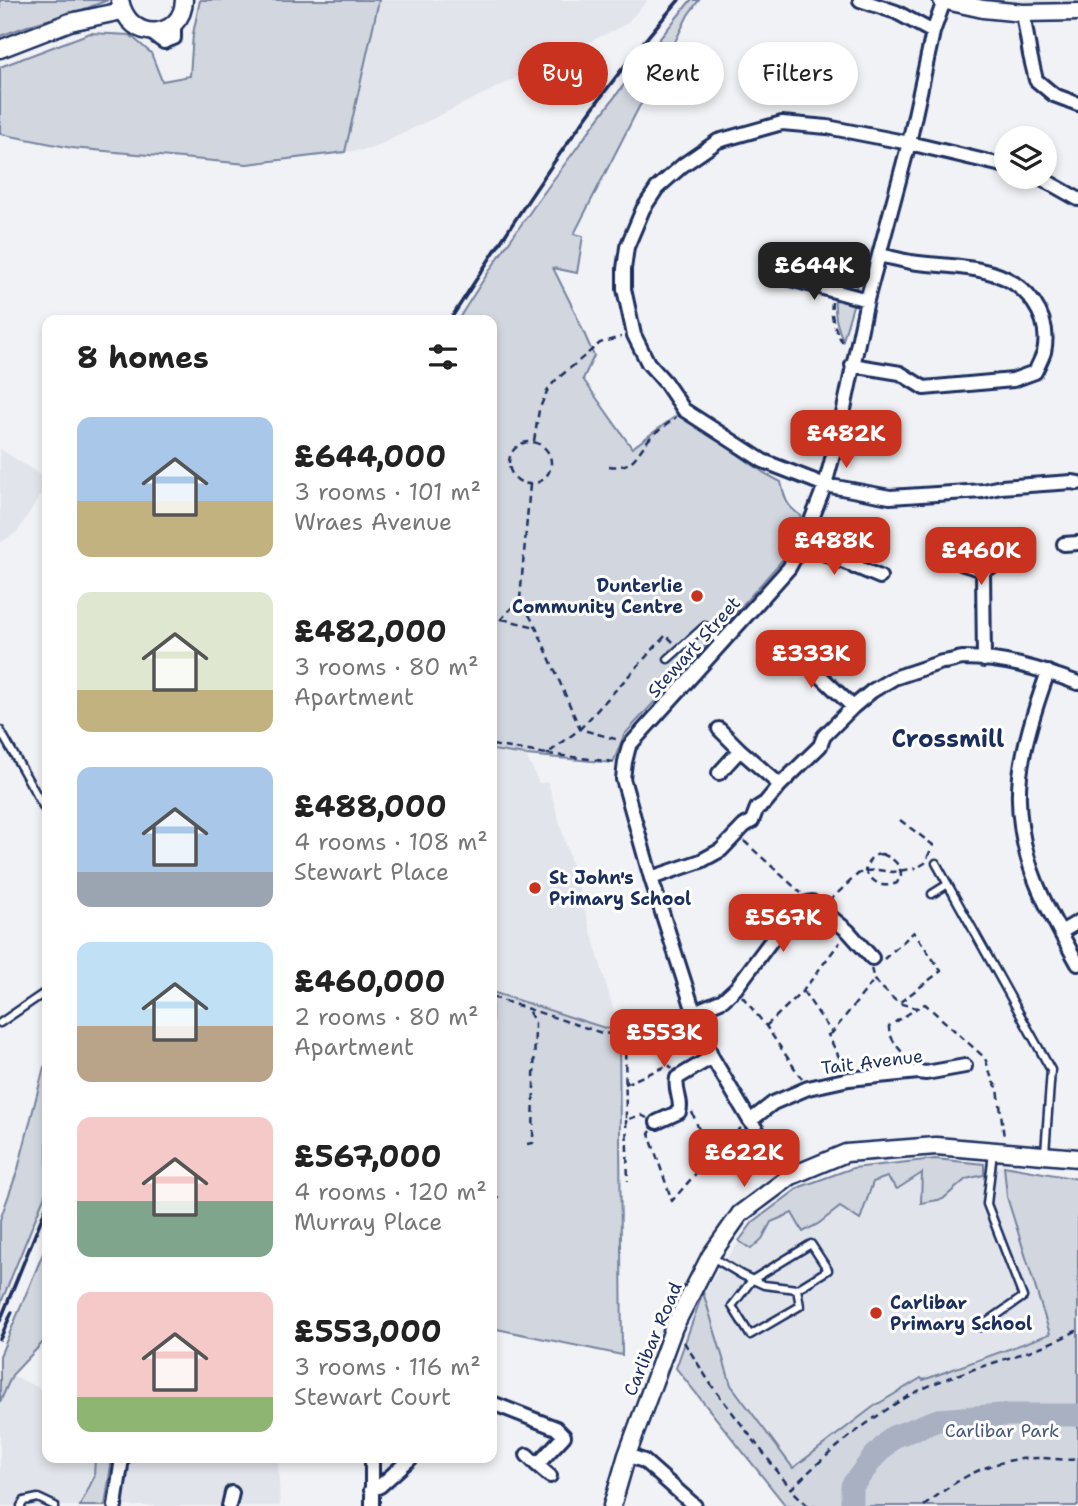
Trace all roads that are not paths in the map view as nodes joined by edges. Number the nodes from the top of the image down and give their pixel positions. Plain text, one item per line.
1 (184, 0) edge
2 (860, 0) edge
3 (943, 0) edge
4 (121, 6) edge
5 (1078, 12) edge
6 (1023, 13) junction
7 (933, 32) junction
8 (0, 49) edge
9 (1078, 104) edge
10 (909, 143) junction
11 (994, 163) edge
12 (1057, 187) edge
13 (1078, 199) edge
14 (879, 255) junction
15 (769, 273) dead end
16 (867, 300) junction
17 (852, 365) junction
18 (1078, 483) edge
19 (825, 485) junction
20 (1078, 543) edge
21 (802, 544) junction
22 (1064, 544) dead end
23 (864, 546) dead end
24 (964, 564) dead end
25 (997, 564) dead end
26 (854, 567) junction
27 (983, 570) junction
28 (880, 577) dead end
29 (720, 643) junction
30 (836, 647) dead end
31 (792, 649) dead end
32 (668, 659) dead end
33 (984, 660) junction
34 (814, 669) junction
35 (1048, 672) junction
36 (1078, 682) edge
37 (853, 707) junction
38 (719, 729) dead end
39 (0, 730) edge
40 (740, 750) junction
41 (719, 773) dead end
42 (780, 785) junction
43 (42, 804) edge
44 (936, 863) dead end
45 (651, 878) junction
46 (948, 884) junction
47 (932, 894) dead end
48 (1078, 922) edge
49 (1061, 932) junction
50 (872, 958) dead end
51 (1078, 964) edge
52 (42, 994) edge
53 (694, 1012) junction
54 (0, 1023) edge
55 (712, 1057) junction
56 (965, 1066) dead end
57 (750, 1121) junction
58 (657, 1122) road end
59 (999, 1151) junction
60 (1045, 1155) junction
61 (1078, 1158) edge
62 (791, 1176) junction
63 (711, 1255) junction
64 (752, 1280) junction
65 (797, 1289) junction
66 (980, 1327) dead end
67 (497, 1405) edge
68 (527, 1455) dead end
69 (627, 1455) junction
70 (121, 1463) edge
71 (372, 1463) edge
72 (405, 1463) edge
73 (537, 1465) junction
74 (550, 1476) dead end
75 (371, 1490) junction
76 (21, 1506) edge
77 (55, 1506) edge
78 (115, 1506) edge
79 (372, 1506) edge
80 (612, 1506) edge
81 (695, 1506) edge

1 - 4 street
2 - 7 street
3 - 6 street
3 - 7 street, Stewart Street
4 - 8 street
5 - 6 street
6 - 9 street
7 - 10 street, Stewart Street
10 - 11 street
10 - 14 street, Stewart Street
10 - 19 street
12 - 13 street
14 - 16 street, Stewart Street
14 - 17 street
15 - 16 street
16 - 17 street, Stewart Street
17 - 19 street, Stewart Street
18 - 19 street
19 - 21 street, Stewart Street
20 - 22 street
21 - 26 street
21 - 29 street, Stewart Street
23 - 26 street
24 - 27 street
25 - 27 street
26 - 28 street
27 - 33 street
29 - 32 lane
29 - 45 street, Stewart Street
30 - 34 street
31 - 34 street
33 - 35 street
33 - 37 street
34 - 37 street
35 - 36 street
35 - 49 street
37 - 42 street
38 - 40 street
39 - 43 lane
40 - 41 street
40 - 42 street
42 - 45 street
44 - 46 lane
45 - 53 street, Stewart Street
46 - 47 lane
46 - 60 lane
48 - 49 street
49 - 51 street
50 - 53 street
52 - 54 lane
53 - 55 street, Stewart Street
55 - 57 street, Stewart Street
55 - 58 street
56 - 57 street, Tait Avenue
57 - 62 street, Stewart Street
59 - 60 street, Carlibar Road
59 - 62 street, Carlibar Road
59 - 66 lane
60 - 61 street, Carlibar Road
62 - 63 street, Carlibar Road
63 - 64 lane
63 - 69 street, Carlibar Road
64 - 65 lane
64 - 65 lane
64 - 65 lane
67 - 73 street
68 - 73 street
69 - 80 street, Carlibar Road
69 - 81 street
70 - 78 street
71 - 75 street
72 - 75 street
73 - 74 street
75 - 79 street
76 - 77 lane

